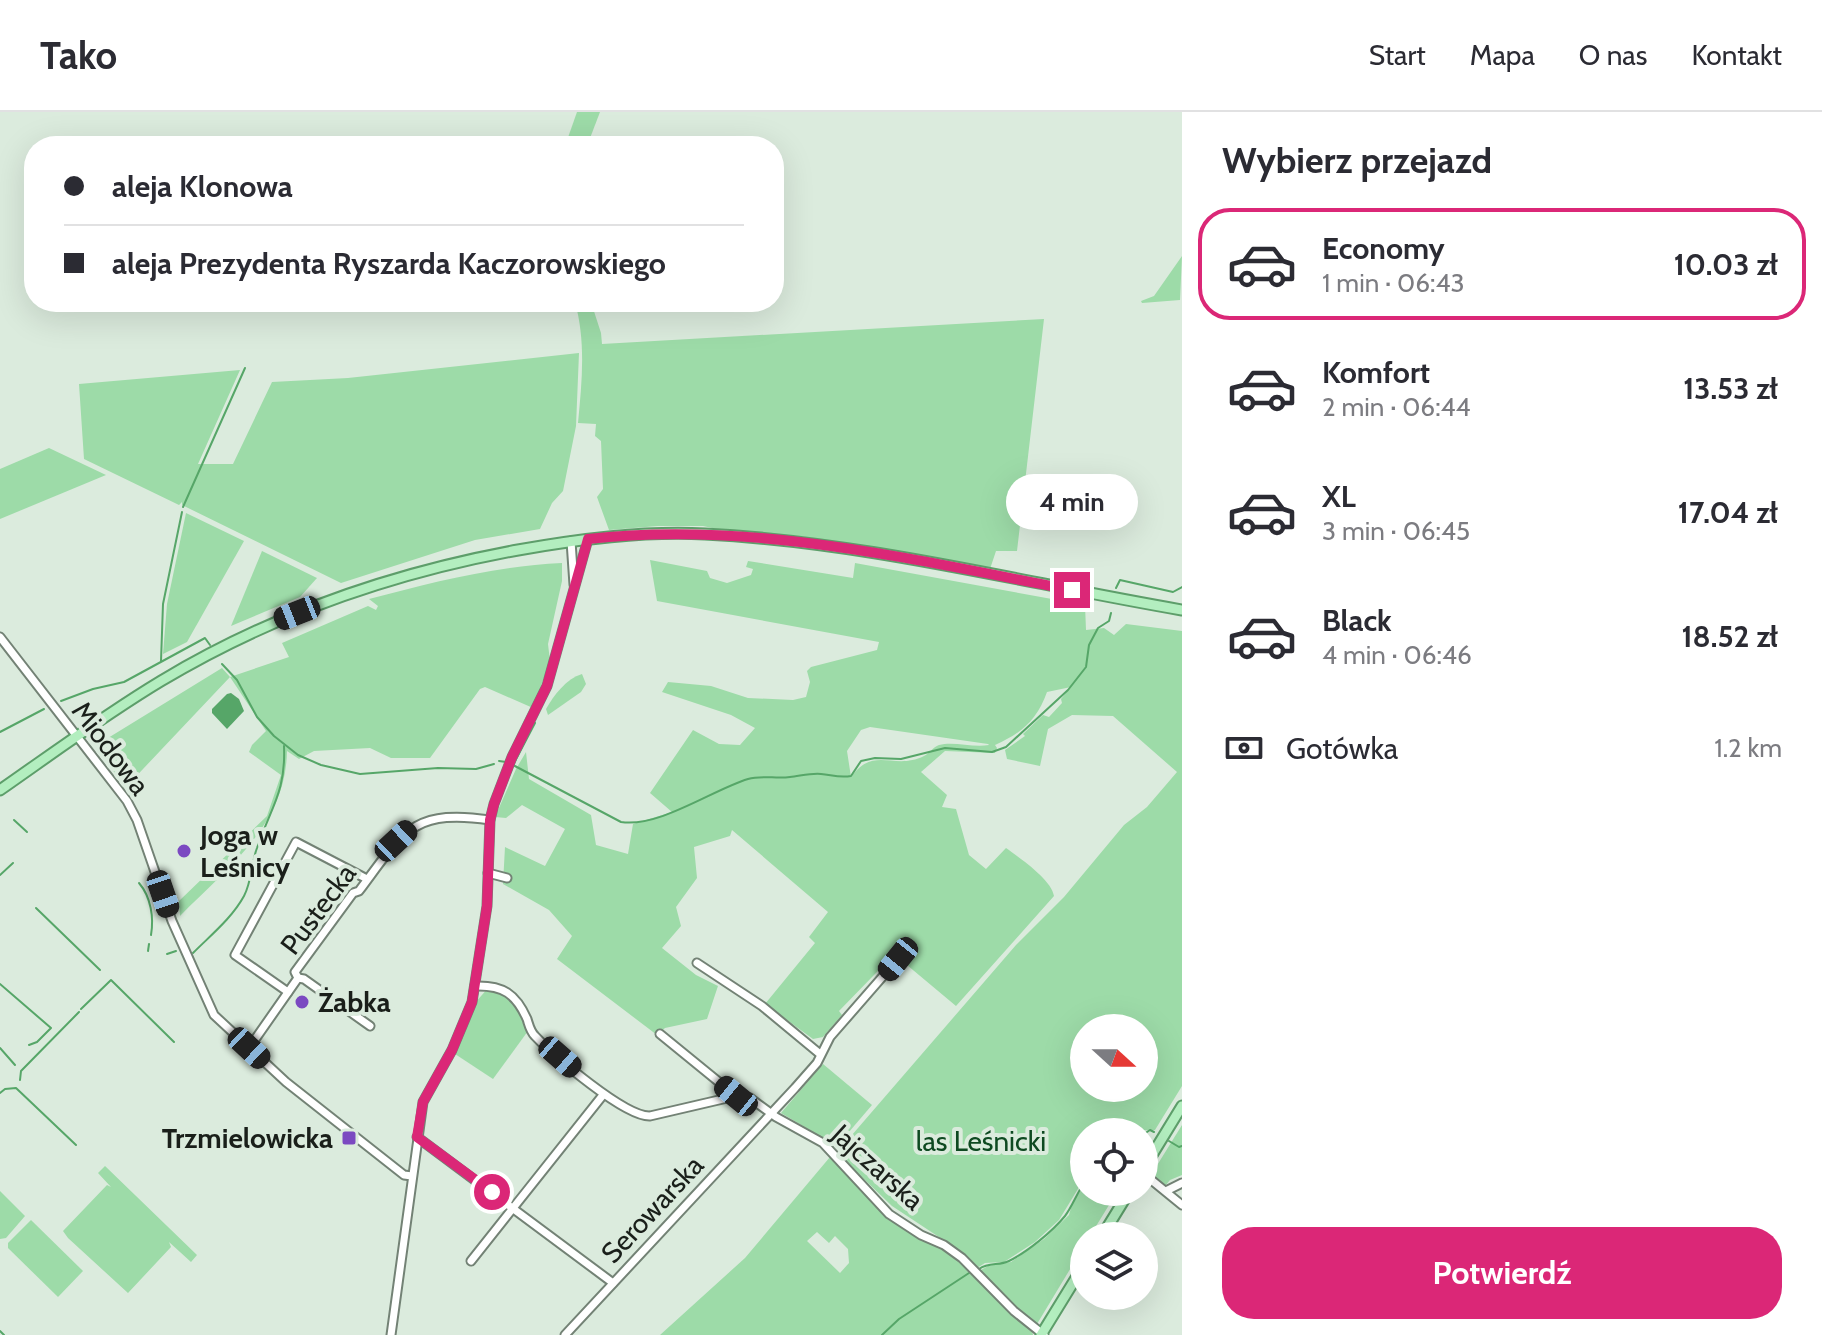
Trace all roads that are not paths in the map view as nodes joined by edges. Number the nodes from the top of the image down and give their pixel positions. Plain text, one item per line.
1 (588, 539) junction
2 (571, 541) junction
3 (574, 587) junction
4 (1182, 610) edge
5 (0, 637) edge
6 (76, 738) junction
7 (0, 790) edge
8 (490, 820) junction
9 (488, 873) junction
10 (507, 878) dead end
11 (367, 879) junction
12 (898, 959) dead end
13 (697, 963) dead end
14 (298, 978) junction
15 (475, 986) junction
16 (288, 992) junction
17 (370, 1026) dead end
18 (660, 1034) dead end
19 (249, 1048) junction
20 (820, 1054) junction
21 (603, 1095) junction
22 (736, 1096) junction
23 (1182, 1106) edge
24 (772, 1114) junction
25 (417, 1137) junction
26 (1158, 1147) edge
27 (412, 1176) junction
28 (1182, 1183) edge
29 (1158, 1184) edge
30 (1166, 1191) junction
31 (1182, 1205) edge
32 (512, 1207) junction
33 (471, 1261) dead end
34 (613, 1283) junction
35 (1070, 1289) edge
36 (1043, 1334) edge
37 (391, 1335) edge
38 (565, 1335) edge

1 - 2 main road
1 - 3 street
1 - 4 main road
2 - 3 street
2 - 6 main road
3 - 8 street
5 - 6 street, Miodowa
6 - 7 main road
6 - 19 street, Miodowa
8 - 9 street
8 - 11 street, Pustecka
9 - 10 street
9 - 15 street
11 - 14 street, Pustecka
11 - 16 street
12 - 20 street, Serowarska
13 - 20 street
14 - 16 street, Pustecka
14 - 17 street
15 - 21 street
15 - 25 street
16 - 19 street, Pustecka
18 - 22 street, Jajczarska
19 - 27 street, Miodowa
20 - 24 street, Serowarska
21 - 22 street
21 - 32 street
22 - 24 street, Jajczarska
23 - 26 main road
24 - 34 street, Serowarska
24 - 36 street, Jajczarska
25 - 27 street
25 - 32 street
27 - 37 street
28 - 30 street
29 - 30 street
30 - 31 street
32 - 33 street
32 - 34 street
34 - 38 street, Serowarska
35 - 36 main road

